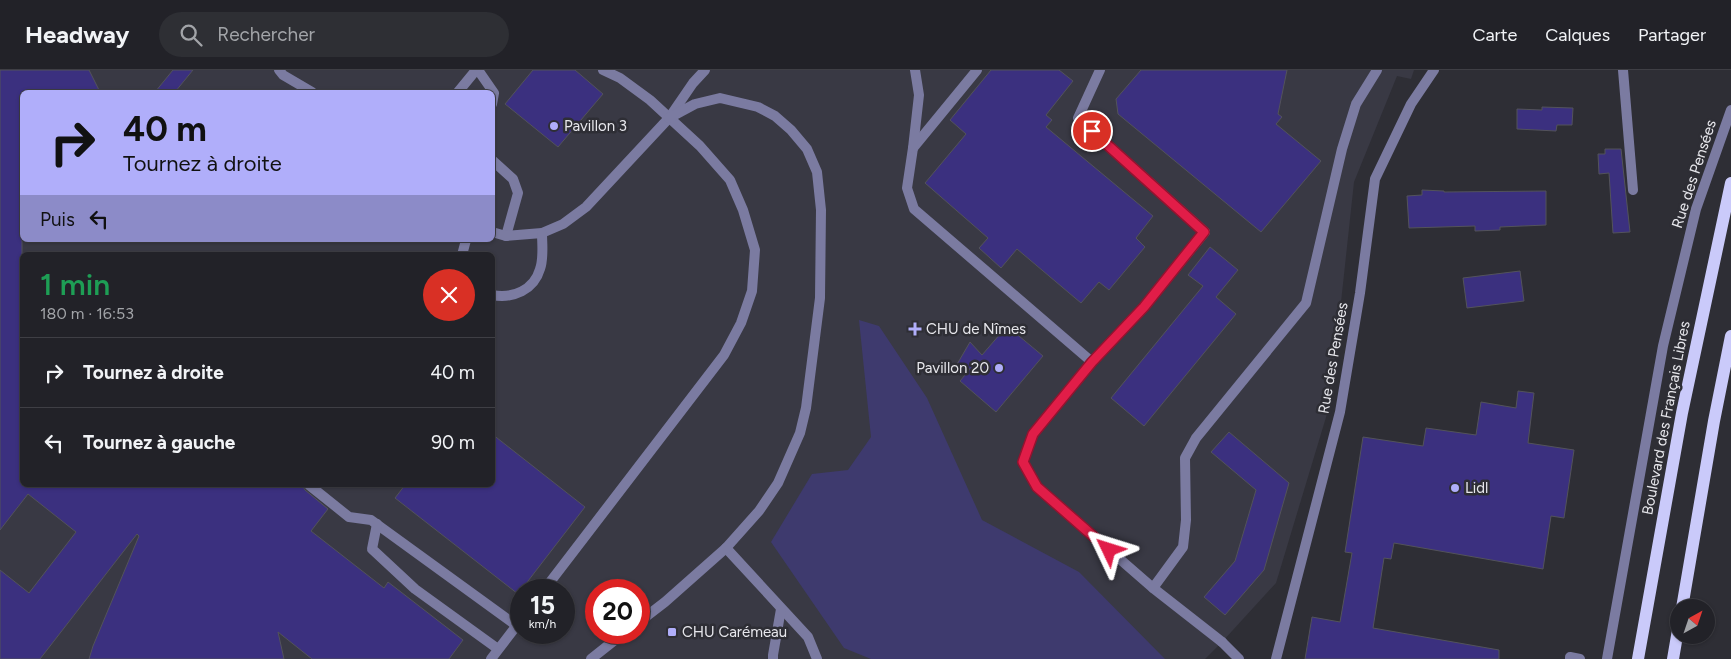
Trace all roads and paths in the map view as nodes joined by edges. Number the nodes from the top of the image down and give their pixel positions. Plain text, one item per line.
1 (279, 70) edge
2 (477, 70) edge
3 (604, 70) edge
4 (705, 70) edge
5 (916, 70) edge
6 (977, 70) edge
7 (1100, 70) edge
8 (1377, 70) edge
9 (1434, 70) edge
10 (1623, 70) edge
11 (309, 90) edge
12 (460, 90) edge
13 (492, 90) edge
14 (1731, 110) edge
15 (669, 118) junction
16 (913, 148) junction
17 (495, 163) edge
18 (1731, 183) edge
19 (1633, 190) dead end
20 (495, 233) edge
21 (542, 233) junction
22 (506, 236) junction
23 (495, 295) edge
24 (1731, 336) edge
25 (1092, 362) junction
26 (312, 487) edge
27 (377, 524) junction
28 (726, 548) junction
29 (552, 579) edge
30 (1153, 588) junction
31 (1684, 599) edge
32 (781, 609) junction
33 (650, 614) edge
34 (510, 617) edge
35 (510, 634) edge
36 (610, 644) edge
37 (1676, 644) edge
38 (498, 649) junction
39 (491, 659) edge
40 (591, 659) edge
41 (774, 659) edge
42 (817, 659) edge
43 (1239, 659) edge
44 (1276, 659) edge
45 (1570, 659) edge
46 (1580, 659) edge
47 (1607, 659) edge
48 (1638, 659) edge
49 (1673, 659) edge

1 - 11 street
2 - 12 street
2 - 13 street
3 - 15 street
4 - 15 street
5 - 16 street
6 - 16 street
7 - 25 street
8 - 30 street
9 - 44 street, Rue des Pensées
10 - 19 street
14 - 47 street, Rue des Pensées
15 - 21 street
15 - 28 street
15 - 29 street
16 - 25 street
17 - 22 street
18 - 48 main road, Boulevard des Français Libres
20 - 22 street
21 - 22 street
21 - 23 street
24 - 31 main road
25 - 30 street
26 - 27 street
27 - 34 street
27 - 38 street
28 - 32 street
28 - 33 street
30 - 43 street
32 - 41 street
32 - 42 street
35 - 38 street
36 - 40 street
37 - 49 main road
38 - 39 street
45 - 46 street

